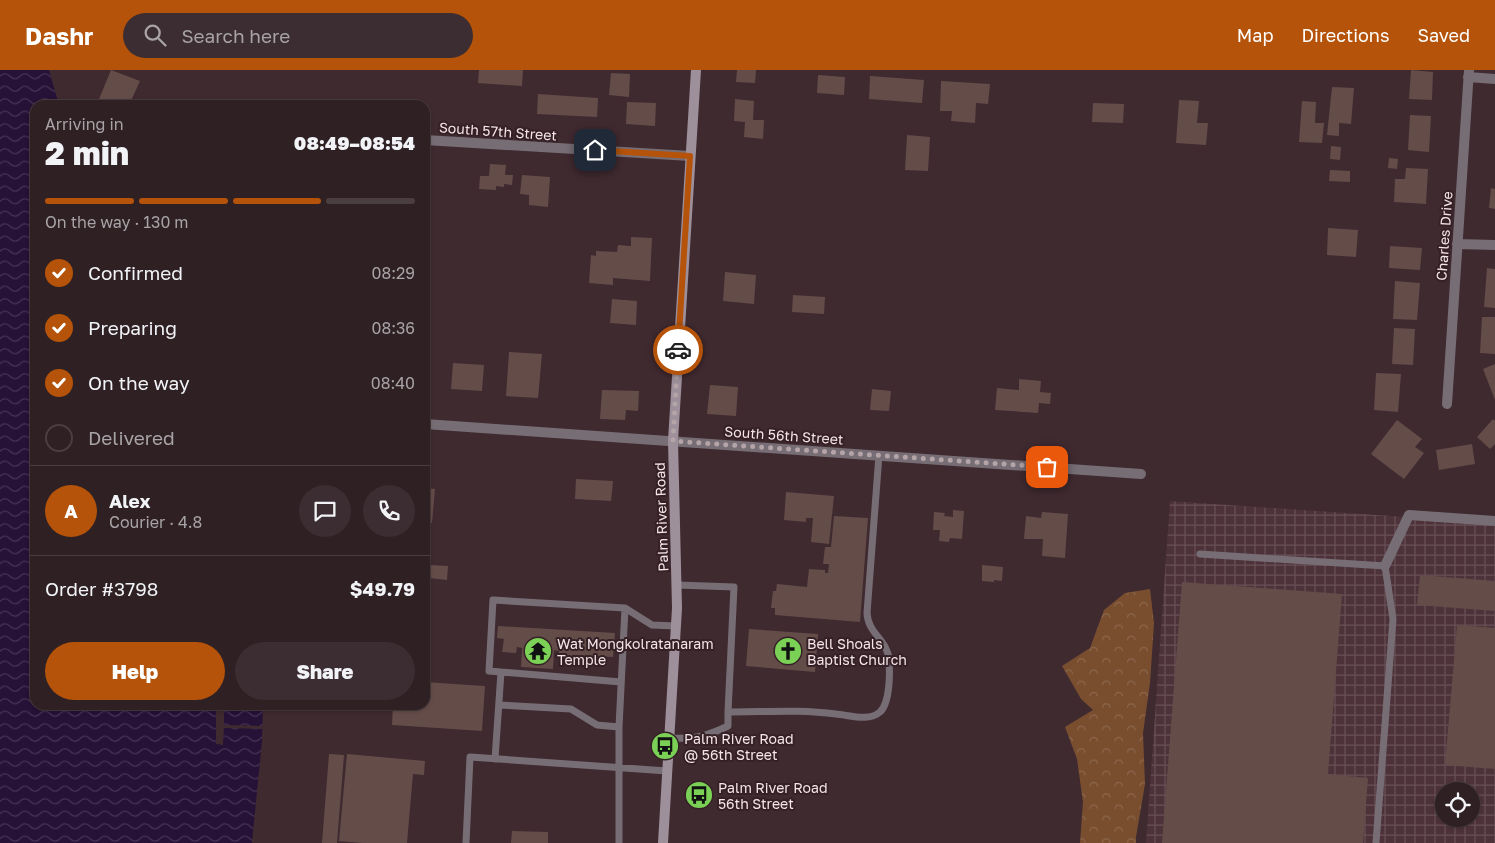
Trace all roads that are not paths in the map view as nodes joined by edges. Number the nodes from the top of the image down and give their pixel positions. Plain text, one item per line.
1 (696, 70) edge
2 (1469, 74) edge
3 (1495, 79) edge
4 (430, 140) edge
5 (690, 156) junction
6 (1457, 244) junction
7 (1495, 245) edge
8 (1447, 404) dead end
9 (430, 424) edge
10 (673, 441) junction
11 (879, 455) junction
12 (1141, 474) dead end
13 (1495, 521) edge
14 (1200, 554) dead end
15 (1385, 566) junction
16 (677, 585) junction
17 (625, 608) junction
18 (676, 626) junction
19 (501, 672) junction
20 (621, 682) junction
21 (499, 705) junction
22 (728, 712) junction
23 (619, 727) junction
24 (670, 738) junction
25 (495, 759) junction
26 (620, 768) junction
27 (667, 771) junction
28 (466, 843) edge
29 (619, 843) edge
30 (663, 843) edge
31 (1376, 843) edge

1 - 5 street, Palm River Road
2 - 3 street
2 - 6 street, Charles Drive
4 - 5 street, South 57th Street
5 - 10 street, Palm River Road
6 - 7 street
6 - 8 street, Charles Drive
9 - 10 street, South 56th Street
10 - 11 street, South 56th Street
10 - 16 street, Palm River Road
11 - 12 street, South 56th Street
11 - 22 lane
13 - 15 street
14 - 15 lane
15 - 31 lane
16 - 18 street, Palm River Road
16 - 22 lane
17 - 18 lane
17 - 19 lane
17 - 20 lane
18 - 24 street, Palm River Road
19 - 20 lane
19 - 21 lane
20 - 23 lane
21 - 23 lane
21 - 25 lane
22 - 24 lane
23 - 26 lane
24 - 27 street, Palm River Road
25 - 26 lane
25 - 28 lane
26 - 27 lane
26 - 29 lane
27 - 30 street, Palm River Road

